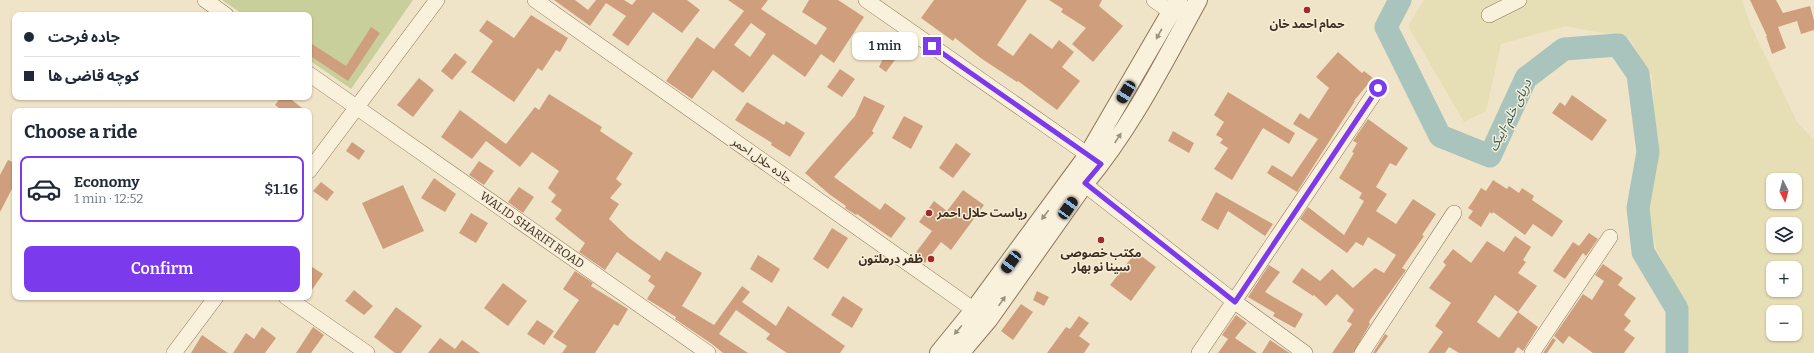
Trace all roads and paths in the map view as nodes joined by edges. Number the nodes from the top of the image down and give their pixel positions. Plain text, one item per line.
1 (205, 0) edge
2 (437, 0) edge
3 (535, 0) edge
4 (866, 0) edge
5 (1154, 0) edge
6 (1198, 0) edge
7 (1519, 0) edge
8 (1174, 6) edge
9 (222, 12) edge
10 (1489, 15) dead end
11 (312, 76) edge
12 (1378, 88) dead end
13 (356, 107) junction
14 (1095, 160) junction
15 (312, 167) edge
16 (1080, 179) junction
17 (1454, 213) dead end
18 (1610, 237) dead end
19 (214, 300) edge
20 (290, 300) edge
21 (1235, 302) junction
22 (981, 315) junction
23 (174, 353) edge
24 (367, 353) edge
25 (708, 353) edge
26 (939, 353) edge
27 (960, 353) edge
28 (1199, 353) edge
29 (1305, 353) edge
30 (1362, 353) edge
31 (1532, 353) edge

1 - 9 street
2 - 13 street
3 - 22 street, جاده حلال احمر
4 - 14 street
5 - 8 street
14 -> 6 street
7 - 10 street
8 -> 14 street
11 - 13 street, WALID SHARIFI ROAD
12 - 21 street
13 - 15 street
13 - 25 street, WALID SHARIFI ROAD
14 - 16 street
16 - 21 street
16 - 22 street
17 - 30 street
18 - 31 street
19 - 23 street
20 - 24 street
21 - 28 street
21 - 29 street
22 -> 26 street
22 - 27 street

